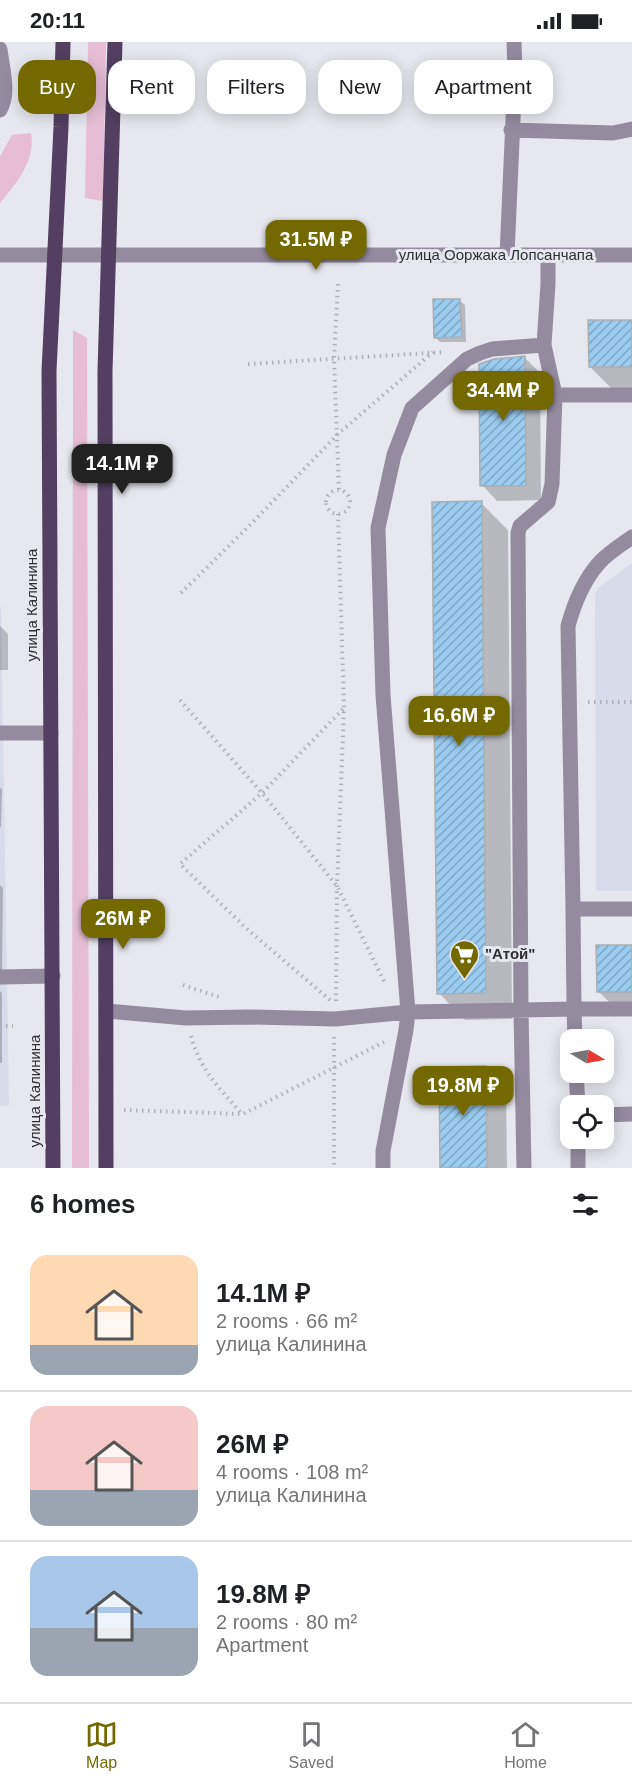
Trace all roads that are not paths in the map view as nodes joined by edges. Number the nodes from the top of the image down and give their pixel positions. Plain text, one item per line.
1 (63, 42) edge
2 (115, 42) edge
3 (514, 42) edge
4 (0, 49) edge
5 (0, 110) edge
6 (632, 129) edge
7 (511, 130) junction
8 (0, 255) edge
9 (55, 255) junction
10 (507, 255) junction
11 (548, 255) junction
12 (632, 255) edge
13 (109, 256) junction
14 (544, 345) junction
15 (555, 395) junction
16 (632, 395) edge
17 (632, 537) edge
18 (51, 732) junction
19 (0, 733) edge
20 (573, 909) junction
21 (632, 909) edge
22 (53, 976) junction
23 (0, 977) edge
24 (574, 1009) junction
25 (632, 1009) edge
26 (107, 1011) junction
27 (521, 1011) junction
28 (408, 1012) junction
29 (575, 1029) edge
30 (632, 1114) edge
31 (614, 1115) edge
32 (578, 1149) edge
33 (53, 1168) edge
34 (106, 1168) edge
35 (383, 1168) edge
36 (524, 1168) edge
37 (578, 1168) edge

1 - 9 main road, улица Калинина
2 - 13 main road
3 - 7 street
4 - 5 street
6 - 7 street
7 - 10 street
8 - 9 street, улица Ооржака Лопсанчапа
9 - 13 street, улица Ооржака Лопсанчапа
9 - 18 main road, улица Калинина
10 - 11 street, улица Ооржака Лопсанчапа
10 - 13 street, улица Ооржака Лопсанчапа
11 - 12 street, улица Ооржака Лопсанчапа
11 - 14 street
13 - 26 main road
14 - 15 street
14 - 28 street
15 - 16 street
15 - 27 street
17 - 20 street
18 - 19 street
18 - 22 main road, улица Калинина
20 - 21 street
20 - 24 street
22 - 23 street
22 - 33 main road, улица Калинина
24 - 25 street
24 - 27 street
24 - 29 street
26 - 28 street
26 - 34 main road
27 - 28 street
27 - 36 street
28 - 35 street
30 - 31 street
32 - 37 street

